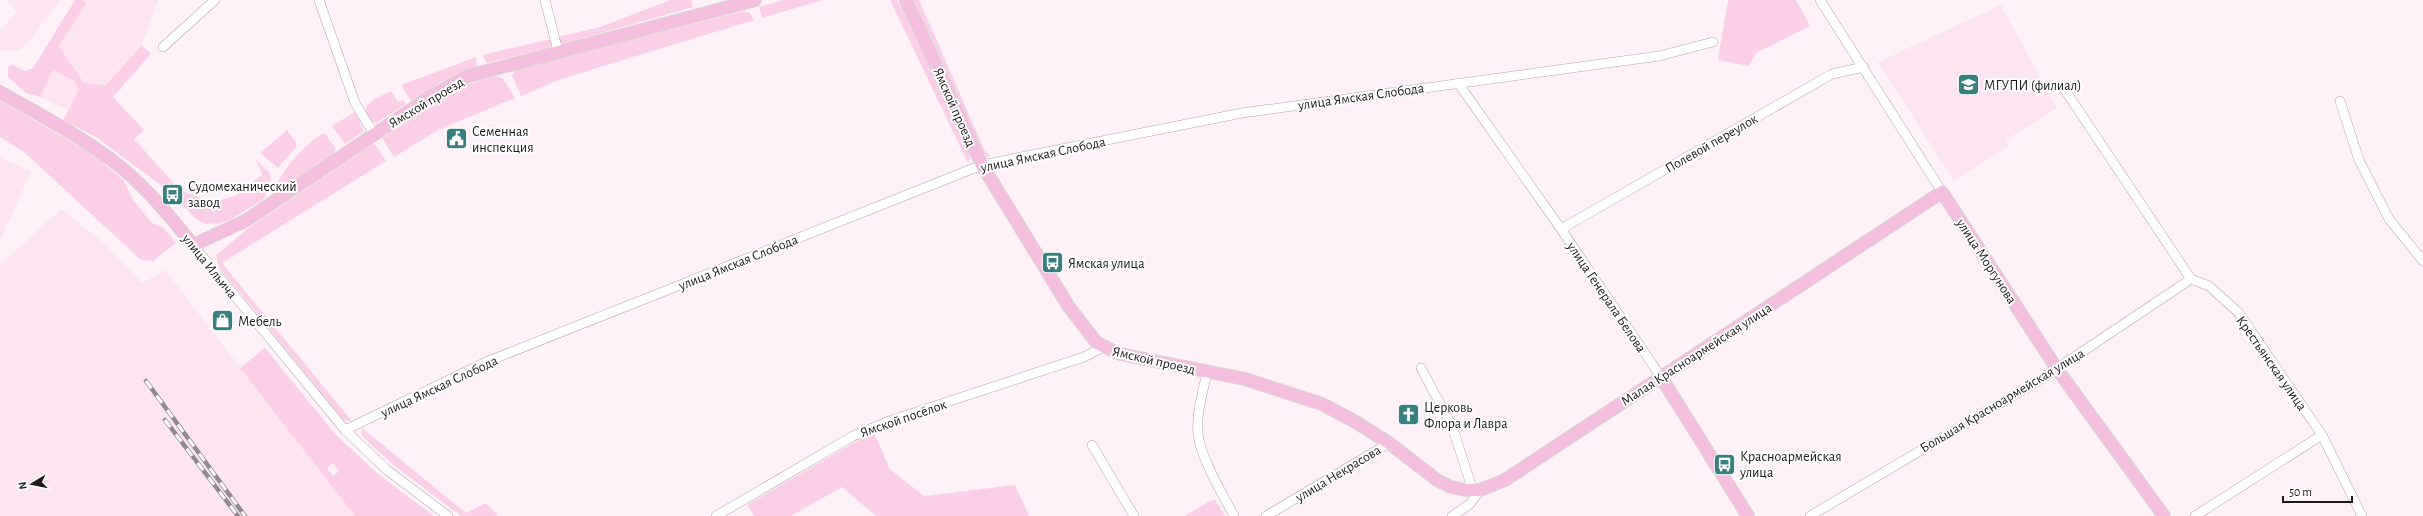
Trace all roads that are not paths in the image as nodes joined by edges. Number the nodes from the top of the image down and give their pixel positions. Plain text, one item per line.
1 (215, 0) edge
2 (319, 0) edge
3 (545, 0) edge
4 (755, 0) edge
5 (906, 0) edge
6 (1820, 0) edge
7 (1713, 42) dead end
8 (162, 47) dead end
9 (558, 51) junction
10 (1864, 68) junction
11 (1458, 83) junction
12 (2065, 90) dead end
13 (0, 92) edge
14 (2340, 101) dead end
15 (374, 134) junction
16 (982, 165) junction
17 (1942, 192) junction
18 (1561, 229) junction
19 (193, 245) junction
20 (2423, 260) edge
21 (2191, 279) junction
22 (1103, 347) junction
23 (1422, 368) dead end
24 (2057, 369) junction
25 (1207, 372) junction
26 (1661, 377) junction
27 (345, 430) junction
28 (2322, 435) junction
29 (1388, 443) junction
30 (1092, 445) dead end
31 (1477, 490) junction
32 (448, 516) edge
33 (716, 516) edge
34 (1134, 516) edge
35 (1234, 516) edge
36 (1266, 516) edge
37 (1452, 516) edge
38 (1748, 516) edge
39 (1810, 516) edge
40 (2164, 516) edge
41 (2195, 516) edge
42 (2362, 516) edge

1 - 8 street
2 - 15 street
3 - 9 street
4 - 9 main road, Ямской проезд
5 - 16 main road, Ямской проезд
6 - 10 street, улица Моргунова
7 - 11 street, улица Ямская Слобода
9 - 15 main road, Ямской проезд
10 - 17 street, улица Моргунова
10 - 18 street, Полевой переулок
11 - 16 street, улица Ямская Слобода
11 - 18 street, улица Генерала Белова
12 - 21 street
13 - 19 main road, улица Ильича
14 - 20 street
15 - 19 main road, Ямской проезд
16 - 22 main road, Ямской проезд
16 - 27 street, улица Ямская Слобода
17 - 24 main road, улица Моргунова
17 - 26 main road, Малая Красноармейская улица
18 - 26 street, улица Генерала Белова
19 - 27 street, улица Ильича
21 - 24 street, Большая Красноармейская улица
21 - 28 street, Крестьянская улица
22 - 25 main road, Ямской проезд
22 - 33 street, Ямской посёлок
23 - 31 street
24 - 39 street, Большая Красноармейская улица
24 - 40 main road, улица Моргунова
25 - 29 main road, Ямской проезд
25 - 35 street
26 - 31 main road, Малая Красноармейская улица
26 - 38 main road, улица Генерала Белова
27 - 32 street, улица Ильича
28 - 41 street
28 - 42 street, Крестьянская улица
29 - 31 main road, Ямской проезд
29 - 36 street, улица Некрасова
30 - 34 street
31 - 37 street, Малая Красноармейская улица

